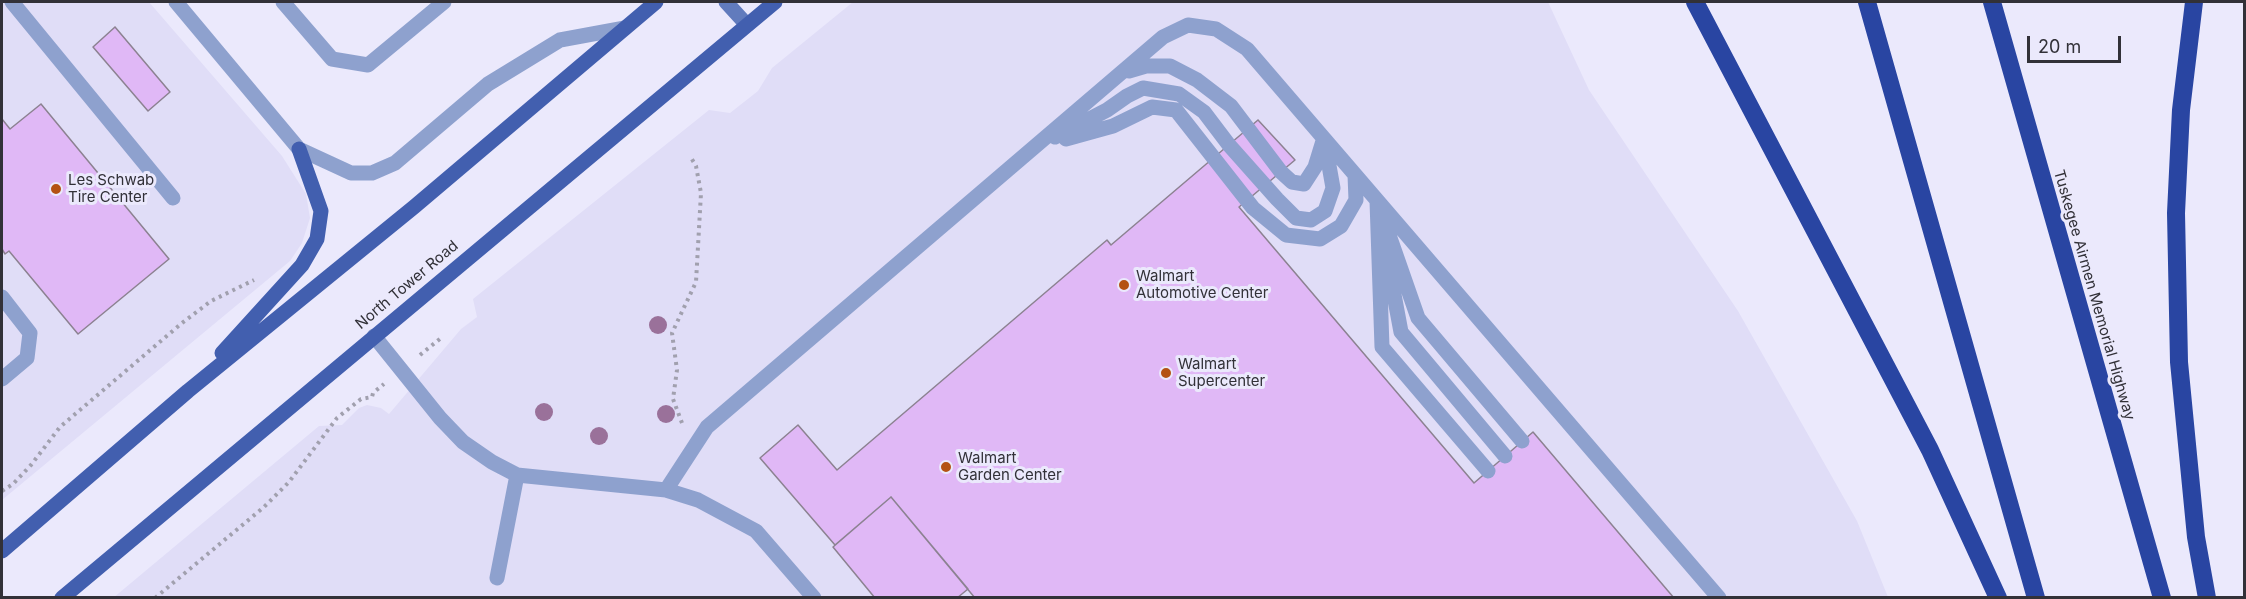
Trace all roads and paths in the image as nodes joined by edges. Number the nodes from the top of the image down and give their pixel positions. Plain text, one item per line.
1 (12, 2) edge
2 (176, 2) edge
3 (283, 2) edge
4 (444, 2) edge
5 (656, 2) edge
6 (726, 2) edge
7 (776, 2) edge
8 (1695, 2) edge
9 (1867, 2) edge
10 (1992, 2) edge
11 (2194, 2) edge
12 (747, 25) junction
13 (625, 28) junction
14 (1121, 73) junction
15 (1323, 138) junction
16 (299, 148) junction
17 (1031, 150) junction
18 (690, 156) dead end
19 (1355, 175) junction
20 (173, 198) dead end
21 (1377, 201) junction
22 (263, 275) dead end
23 (2, 297) edge
24 (374, 336) junction
25 (2, 379) edge
26 (188, 391) junction
27 (373, 393) dead end
28 (683, 426) dead end
29 (1522, 441) dead end
30 (1505, 456) dead end
31 (1488, 471) dead end
32 (517, 475) junction
33 (666, 490) junction
34 (2, 491) edge
35 (2, 550) edge
36 (497, 578) dead end
37 (62, 597) edge
38 (155, 597) edge
39 (814, 597) edge
40 (1719, 597) edge
41 (1998, 597) edge
42 (2036, 597) edge
43 (2162, 597) edge
44 (2207, 597) edge

1 - 20 lane
2 - 16 lane
3 - 4 lane
5 - 13 main road
6 - 12 main road
7 - 12 main road, North Tower Road
8 - 41 highway
9 - 42 highway
10 - 43 highway, Tuskegee Airmen Memorial Highway
11 - 44 highway
12 - 24 main road, North Tower Road
13 - 16 lane
13 - 26 main road
14 - 15 lane
14 - 15 lane
14 - 17 lane
15 - 17 lane
15 - 19 lane
16 - 26 main road
17 - 19 lane
17 - 33 lane
18 - 28 path
19 - 21 lane
21 - 29 lane
21 - 30 lane
21 - 31 lane
21 - 40 lane
22 - 34 path
23 - 25 lane
24 - 32 lane
24 - 37 main road, North Tower Road
26 - 35 main road
27 - 38 path
32 - 33 lane
32 - 36 lane
33 - 39 lane

